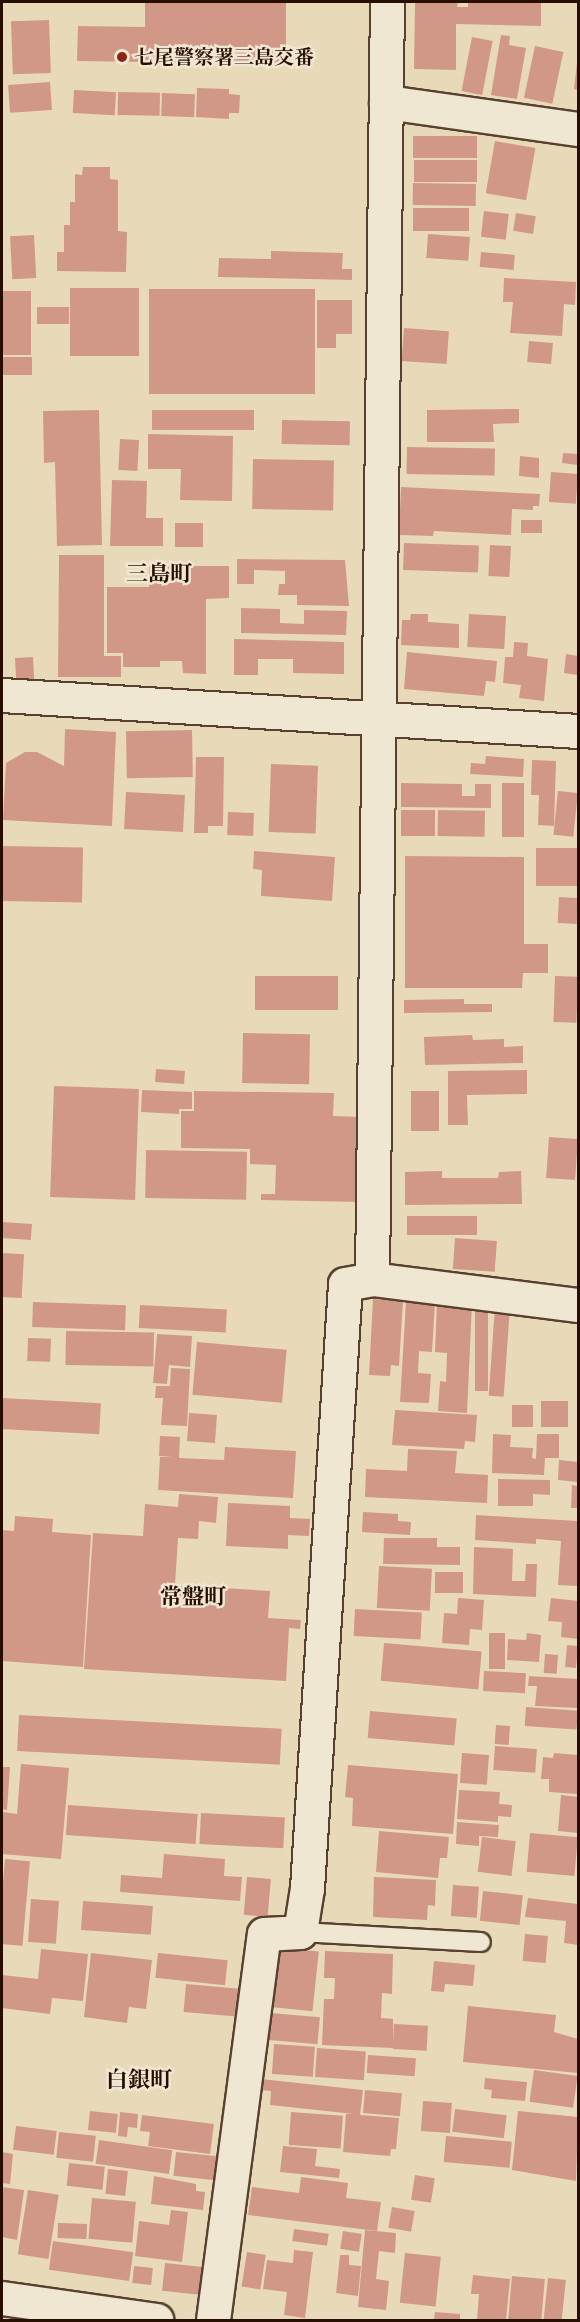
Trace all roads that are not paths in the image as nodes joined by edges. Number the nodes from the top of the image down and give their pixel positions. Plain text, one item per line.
1 (387, 2) edge
2 (386, 102) junction
3 (579, 129) edge
4 (2, 695) edge
5 (378, 715) junction
6 (579, 730) edge
7 (359, 1282) junction
8 (579, 1305) edge
9 (300, 1932) junction
10 (481, 1942) dead end
11 (2, 2298) edge
12 (156, 2320) edge
13 (213, 2320) edge

1 - 2 street
2 - 3 street
2 - 5 street
4 - 5 street
5 - 6 street
5 - 7 street
7 - 8 street
7 - 9 street
9 - 10 lane
9 - 13 street
11 - 12 street

